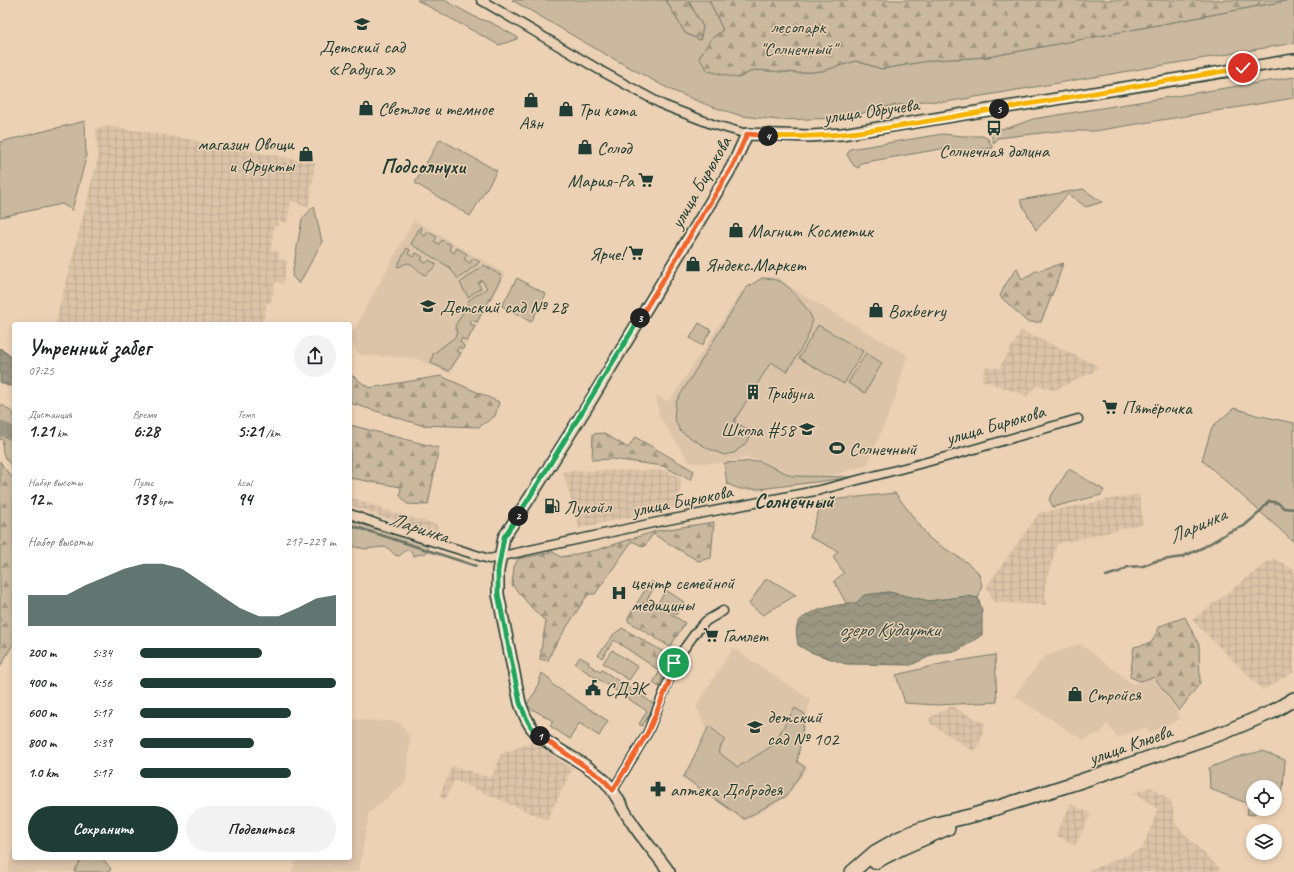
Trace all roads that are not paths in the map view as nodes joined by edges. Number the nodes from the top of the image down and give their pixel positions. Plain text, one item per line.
1 (481, 0) edge
2 (1294, 60) edge
3 (747, 134) junction
4 (1078, 418) dead end
5 (352, 515) edge
6 (500, 556) junction
7 (723, 611) dead end
8 (1294, 700) edge
9 (613, 790) junction
10 (974, 815) junction
11 (669, 872) edge
12 (852, 872) edge
13 (855, 872) edge

1 - 3 street, улица Обручева
2 - 3 street, улица Обручева
3 - 6 street, улица Бирюкова
4 - 6 street, улица Бирюкова
5 - 6 street
6 - 9 street, улица Бирюкова
7 - 9 street
8 - 10 main road, улица Клюева
9 - 11 street, улица Бирюкова
10 - 12 main road, улица Клюева
10 - 13 main road, улица Клюева

